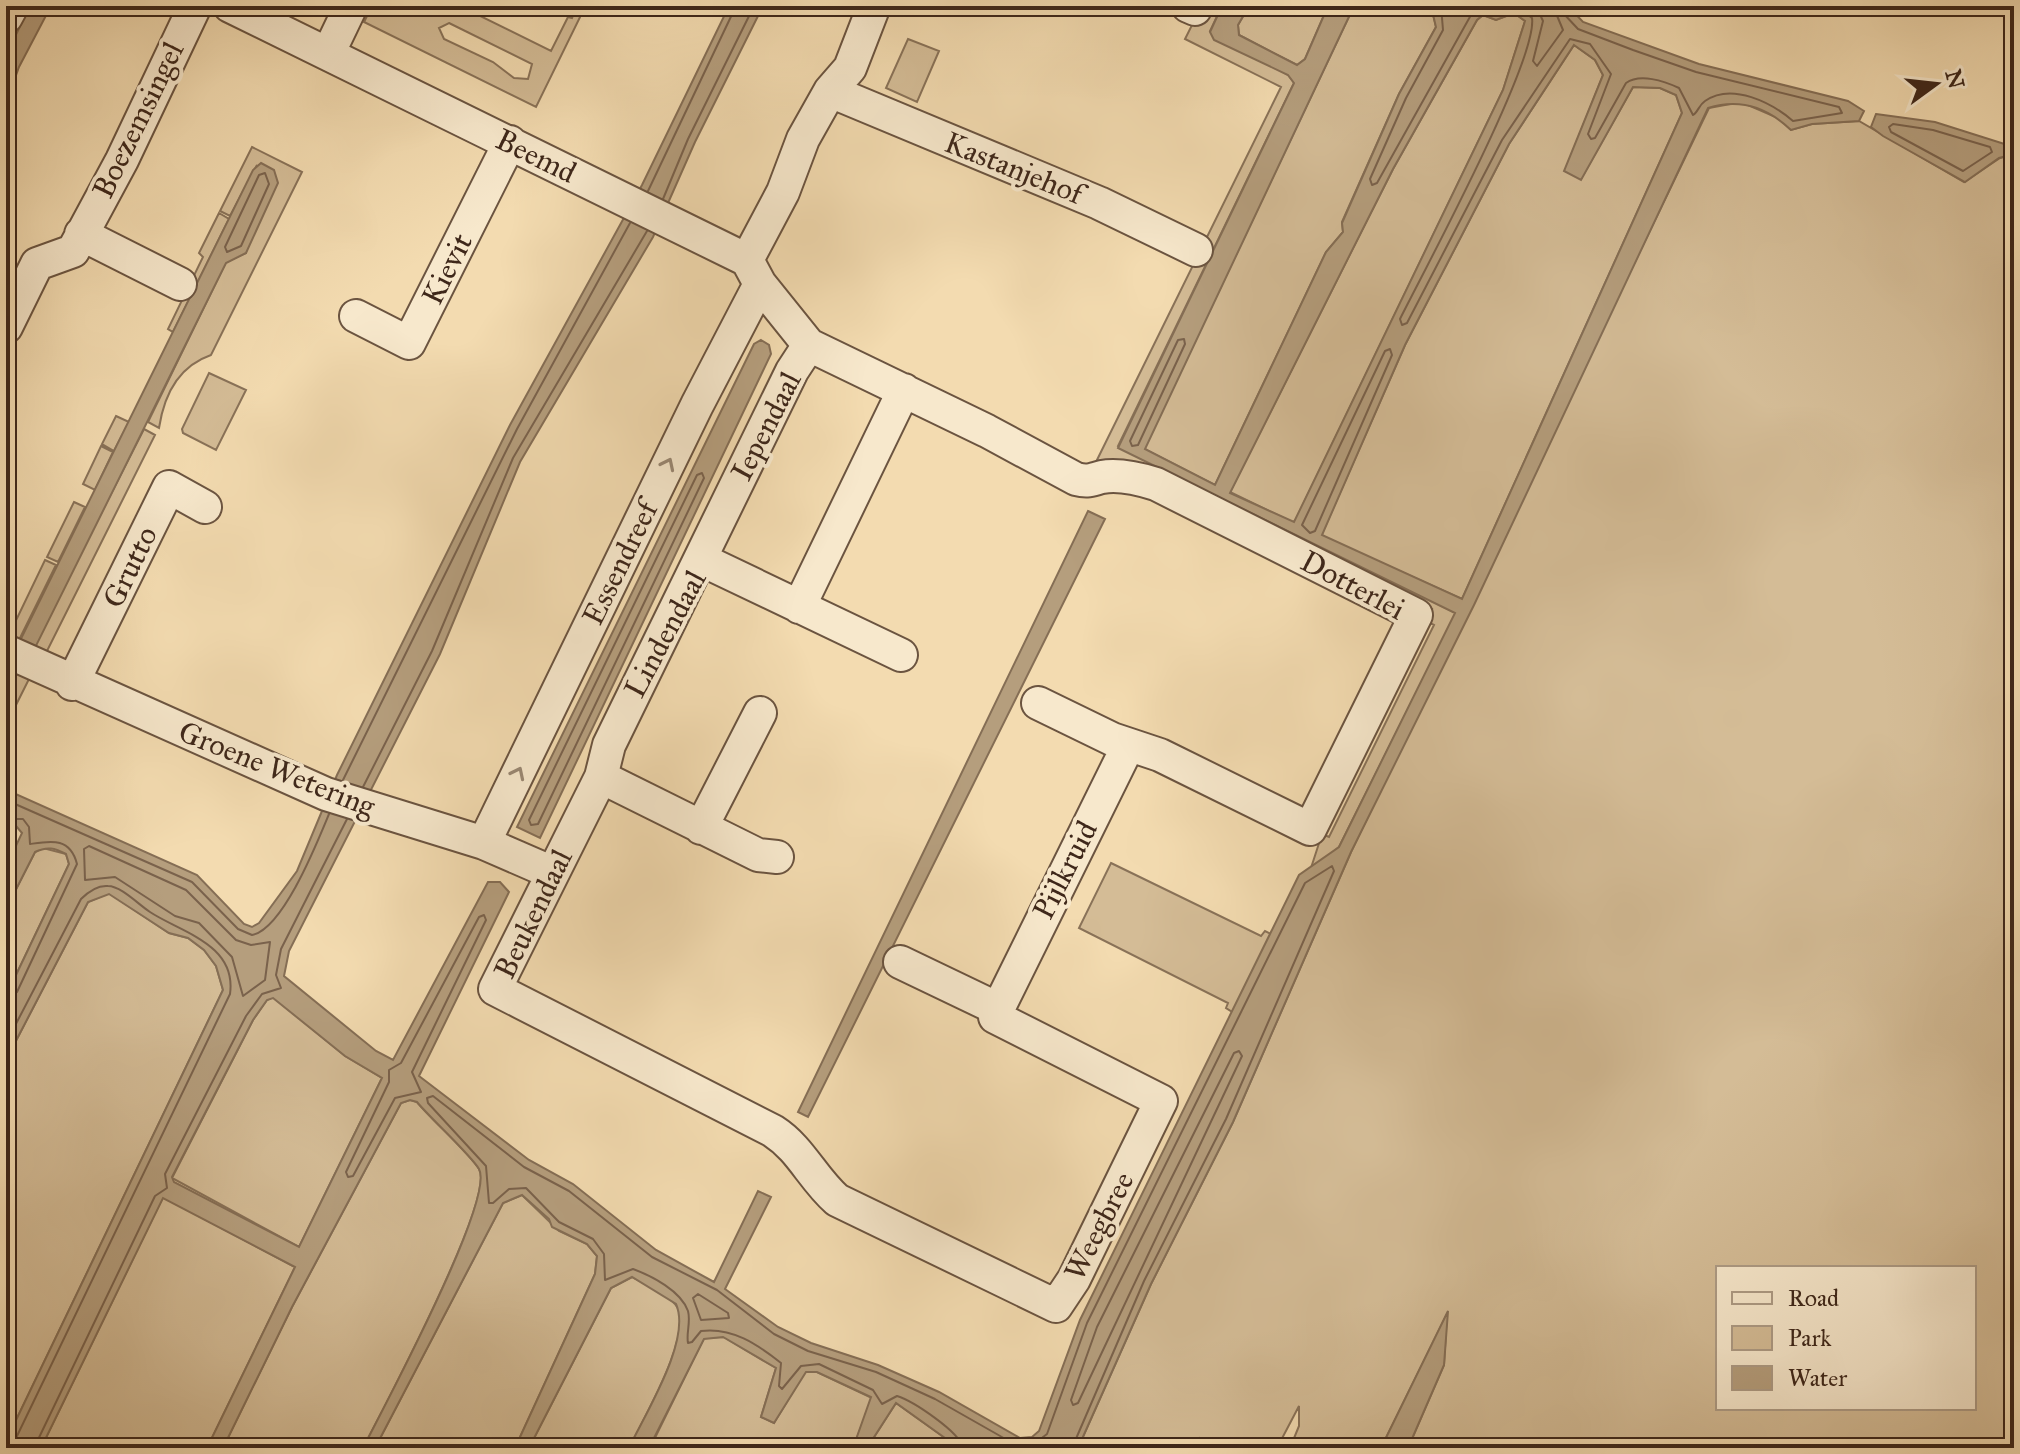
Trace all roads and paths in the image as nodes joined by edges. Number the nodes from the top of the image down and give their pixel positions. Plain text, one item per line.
1 (12, 6) edge
2 (195, 6) edge
3 (230, 6) edge
4 (351, 6) edge
5 (874, 6) edge
6 (6, 17) edge
7 (328, 54) junction
8 (830, 91) junction
9 (510, 142) junction
10 (81, 234) junction
11 (1196, 250) dead end
12 (754, 272) junction
13 (180, 284) dead end
14 (356, 316) dead end
15 (6, 327) edge
16 (809, 345) junction
17 (904, 390) junction
18 (1076, 479) joint
19 (205, 507) dead end
20 (700, 559) junction
21 (799, 607) junction
22 (6, 651) edge
23 (901, 655) dead end
24 (72, 684) junction
25 (1038, 703) dead end
26 (760, 713) dead end
27 (1128, 746) junction
28 (601, 777) junction
29 (701, 828) junction
30 (484, 843) junction
31 (777, 857) dead end
32 (553, 873) junction
33 (900, 962) dead end
34 (1001, 1002) junction
35 (773, 1131) joint

1 - 6 street
2 - 10 street, Boezemsingel
3 - 7 street, Beemd
4 - 7 street
5 - 8 street, Essendreef
7 - 9 street, Beemd
8 - 11 street, Kastanjehof
8 - 12 street, Essendreef
9 - 12 street, Beemd
9 - 14 street, Kievit
10 - 13 street, Boezemsingel
10 - 15 street, Boezemsingel
12 - 16 street, Beemd
30 -> 12 street, Essendreef
16 - 17 street, Iependaal
16 - 20 street, Iependaal
17 - 18 street, Iependaal
17 - 21 street
18 - 27 street, Dotterlei
19 - 24 street, Grutto
20 - 21 street, Lindendaal
20 - 28 street, Lindendaal
21 - 23 street, Lindendaal
22 - 24 street, Groene Wetering
24 - 30 street, Groene Wetering
25 - 27 street
26 - 29 street
27 - 34 street, Pijlkruid
28 - 29 street
28 - 32 street, Beukendaal
29 - 31 street
30 - 32 street, Groene Wetering
32 - 35 street, Beukendaal
33 - 34 street, Weegbree
34 - 35 street, Weegbree

